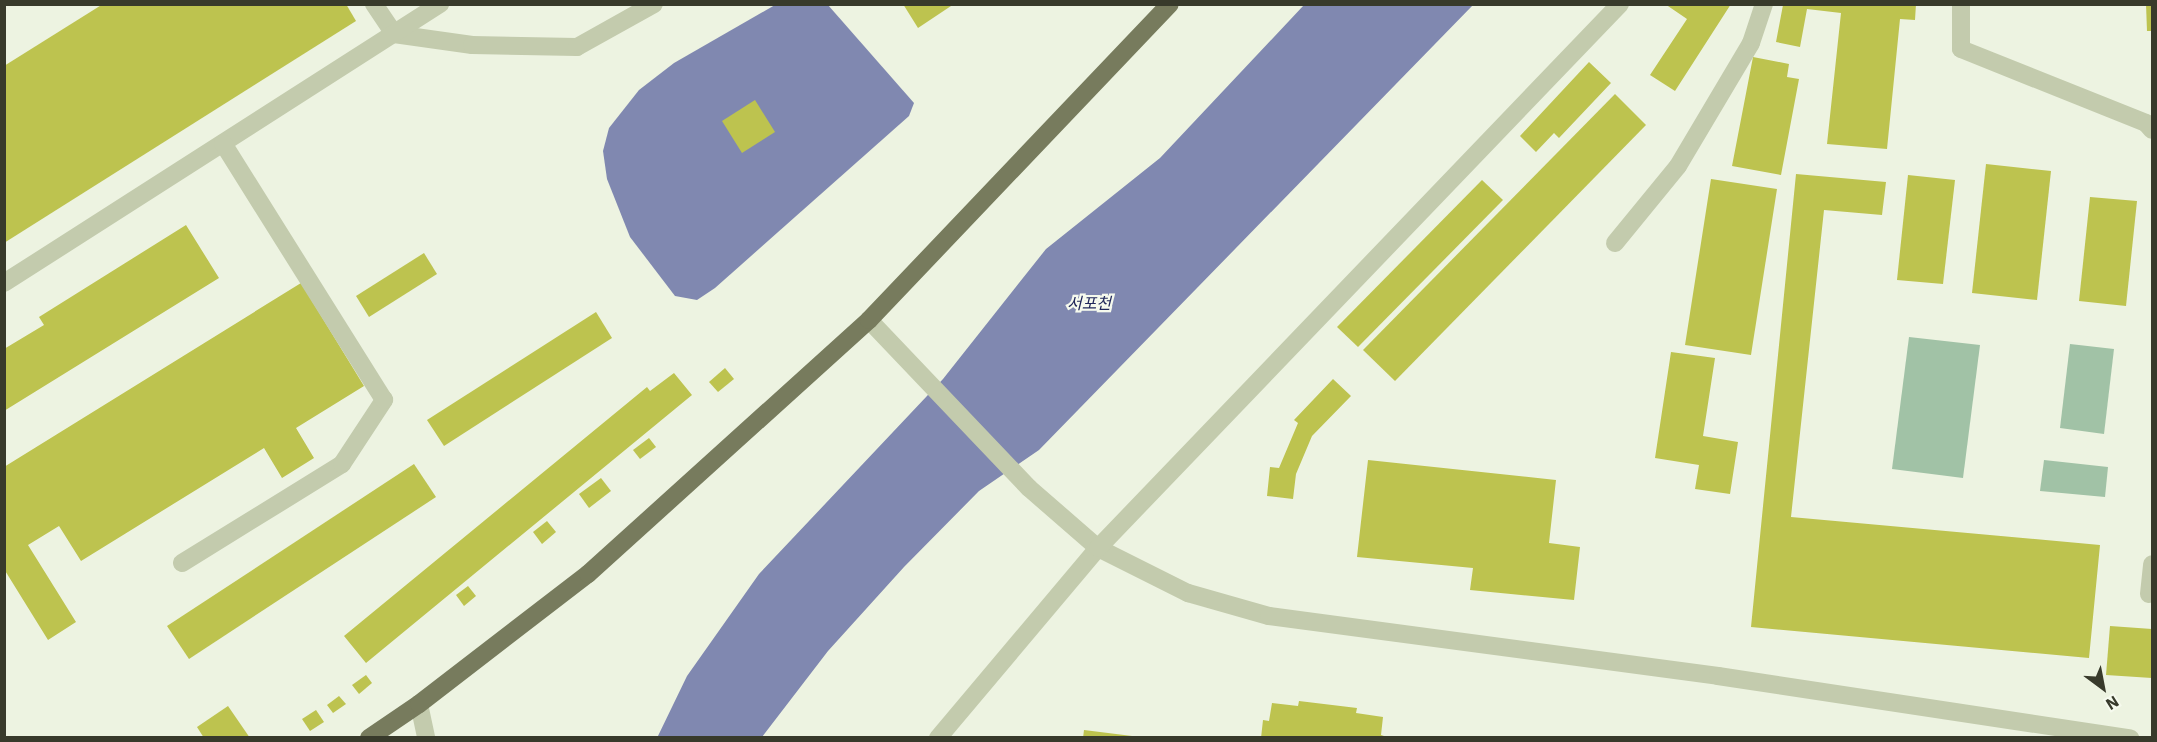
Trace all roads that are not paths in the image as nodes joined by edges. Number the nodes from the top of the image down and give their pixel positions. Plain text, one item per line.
1 (374, 4) edge
2 (440, 4) edge
3 (654, 4) edge
4 (1170, 4) edge
5 (1620, 4) edge
6 (1764, 4) edge
7 (1961, 4) edge
8 (394, 34) junction
9 (2152, 130) edge
10 (223, 143) junction
11 (1615, 243) dead end
12 (4, 284) edge
13 (869, 320) junction
14 (1098, 548) junction
15 (182, 563) dead end
16 (2152, 564) edge
17 (2149, 594) dead end
18 (419, 704) junction
19 (369, 738) edge
20 (426, 738) edge
21 (938, 738) edge
22 (2130, 738) edge

1 - 8 street
2 - 8 street
3 - 8 street
4 - 13 main road
5 - 14 street
6 - 11 street
7 - 9 street
8 - 10 street
10 - 12 street
10 - 15 street
13 - 14 street
13 - 18 main road
14 - 21 street
14 - 22 street
16 - 17 street
18 - 19 main road
18 - 20 street

